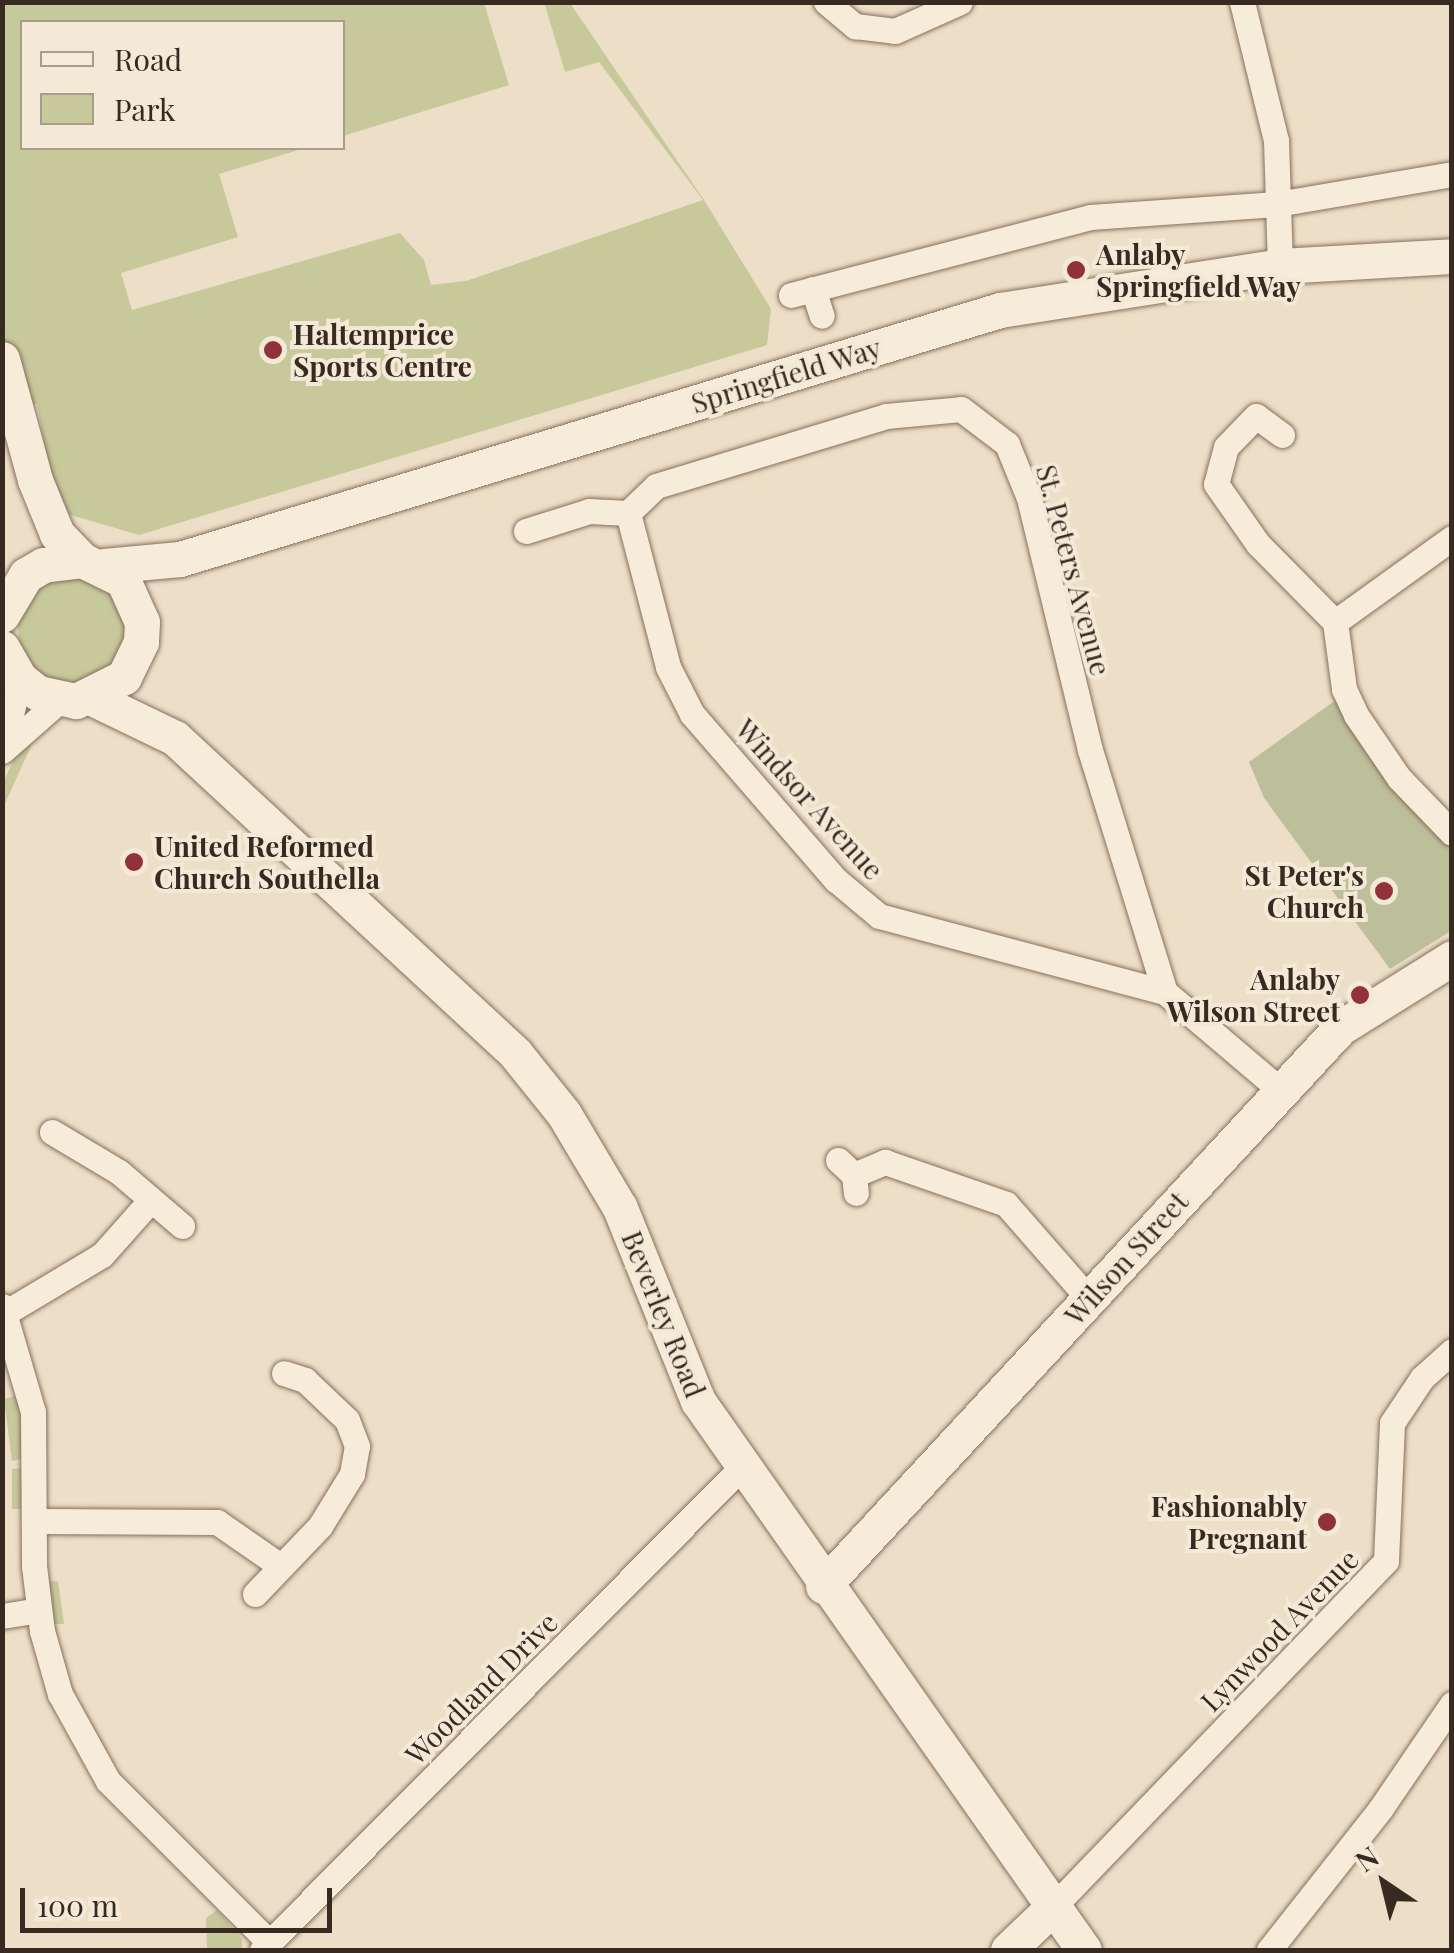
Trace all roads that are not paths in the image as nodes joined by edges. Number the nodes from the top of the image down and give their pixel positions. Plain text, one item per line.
1 (826, 2) edge
2 (960, 2) edge
3 (1242, 2) edge
4 (1452, 174) edge
5 (1277, 204) junction
6 (1452, 246) edge
7 (1452, 256) edge
8 (1407, 261) junction
9 (1280, 266) junction
10 (822, 316) dead end
11 (2, 359) edge
12 (1282, 435) dead end
13 (35, 480) junction
14 (628, 513) junction
15 (526, 530) dead end
16 (1452, 538) edge
17 (180, 559) junction
18 (93, 563) junction
19 (26, 575) junction
20 (3, 609) edge
21 (142, 622) junction
22 (1334, 622) junction
23 (2, 648) edge
24 (135, 662) junction
25 (20, 679) junction
26 (76, 699) junction
27 (175, 738) junction
28 (2, 751) edge
29 (1452, 833) edge
30 (1452, 958) edge
31 (1165, 992) junction
32 (1279, 1089) junction
33 (52, 1132) dead end
34 (849, 1176) dead end
35 (150, 1201) junction
36 (182, 1226) dead end
37 (1090, 1300) junction
38 (4, 1309) edge
39 (1452, 1351) edge
40 (301, 1371) dead end
41 (742, 1467) junction
42 (36, 1521) junction
43 (279, 1566) junction
44 (824, 1586) junction
45 (255, 1594) dead end
46 (39, 1610) junction
47 (2, 1616) edge
48 (1452, 1704) edge
49 (1053, 1908) junction
50 (266, 1947) edge
51 (1008, 1950) edge
52 (1084, 1950) edge
53 (1269, 1950) edge

1 - 2 street
3 - 5 street
4 - 5 street, Springfield Way
5 - 9 street
5 - 10 street, Springfield Way
6 - 8 main road, Springfield Way
7 - 8 main road, Springfield Way
8 - 9 main road, Springfield Way
9 - 17 main road, Springfield Way
11 - 13 main road
12 - 22 street
13 - 18 main road
13 - 19 main road
14 - 15 street
14 - 31 street, Windsor Avenue
14 - 31 street, St. Peters Avenue
16 - 22 street
17 - 18 main road, Springfield Way
17 - 21 main road
18 - 19 main road, Springfield Way
18 - 21 main road
19 - 20 main road
21 - 24 main road
22 - 29 street
23 - 25 main road
24 - 26 main road
24 - 27 main road, Beverley Road
25 - 26 main road, Beverley Road
25 - 28 street
26 - 27 main road, Beverley Road
26 - 28 street
27 - 41 main road, Beverley Road
30 - 32 main road, Wilson Street
31 - 32 street, Windsor Avenue
32 - 37 main road, Wilson Street
33 - 35 street
34 - 37 street
35 - 36 street
35 - 38 street
37 - 44 main road, Wilson Street
38 - 42 street
39 - 49 street, Lynwood Avenue
40 - 43 street
41 - 44 main road, Beverley Road
41 - 50 street, Woodland Drive
42 - 43 street
42 - 46 street
43 - 45 street
44 - 49 main road, Beverley Road
46 - 47 street
46 - 50 street
48 - 53 street
49 - 51 main road
49 - 52 main road, Beverley Road

